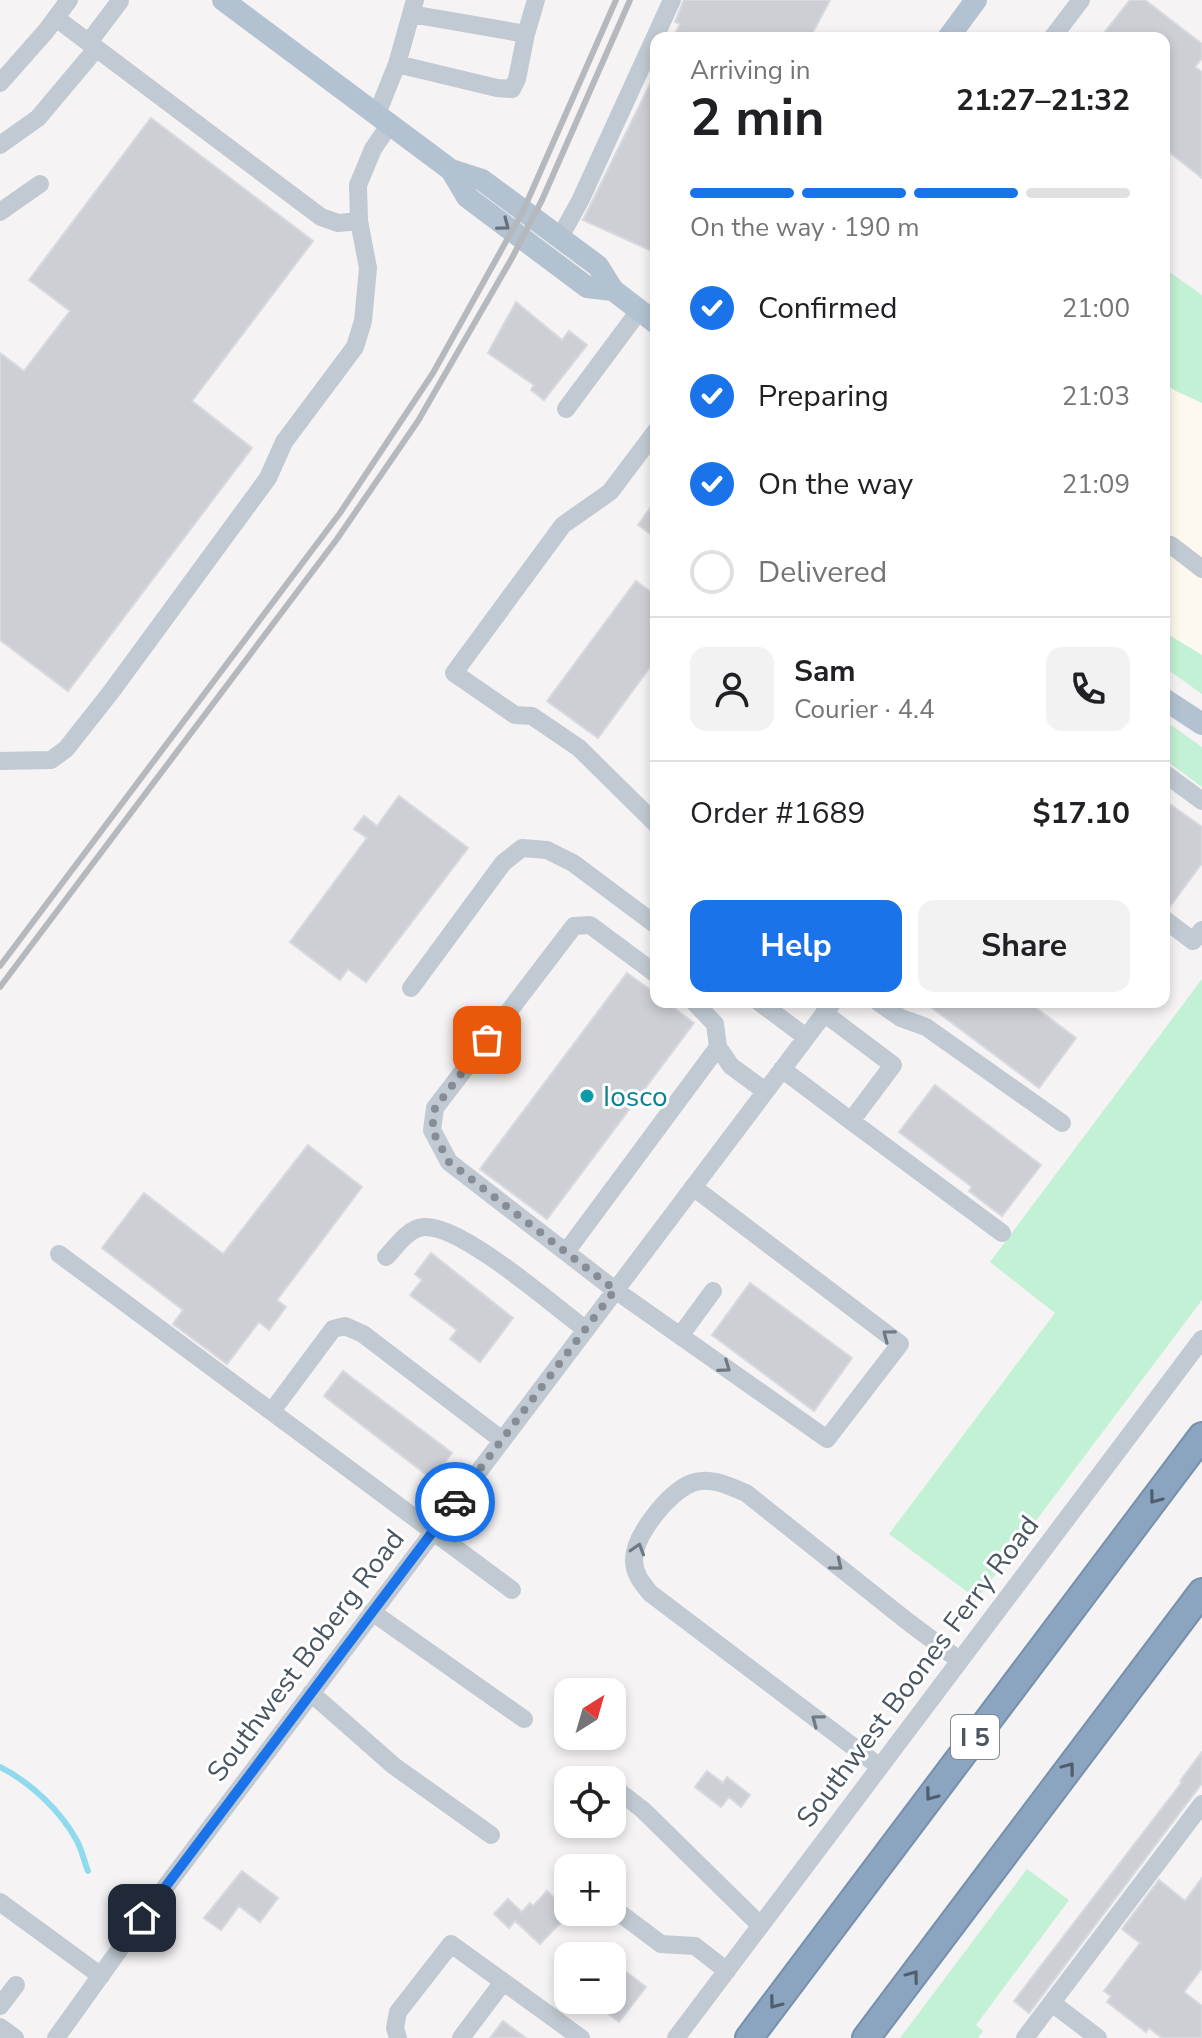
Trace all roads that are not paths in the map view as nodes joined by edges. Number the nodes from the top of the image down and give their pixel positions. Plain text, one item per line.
1 (69, 0) edge
2 (223, 0) edge
3 (536, 0) edge
4 (672, 0) edge
5 (976, 0) edge
6 (1081, 0) edge
7 (120, 1) edge
8 (413, 7) edge
9 (56, 18) junction
10 (657, 32) edge
11 (952, 32) edge
12 (1057, 32) edge
13 (526, 34) junction
14 (92, 45) junction
15 (650, 48) edge
16 (397, 64) junction
17 (0, 83) edge
18 (384, 119) junction
19 (0, 145) edge
20 (451, 170) junction
21 (40, 184) dead end
22 (0, 212) edge
23 (359, 221) junction
24 (560, 237) junction
25 (613, 290) junction
26 (648, 317) edge
27 (566, 409) dead end
28 (650, 439) edge
29 (1171, 545) dead end
30 (1202, 569) edge
31 (1170, 703) edge
32 (1202, 724) edge
33 (0, 761) edge
34 (1170, 777) edge
35 (1202, 801) edge
36 (650, 818) edge
37 (650, 921) edge
38 (1170, 924) edge
39 (1202, 930) edge
40 (650, 970) edge
41 (411, 988) dead end
42 (700, 1008) edge
43 (767, 1008) edge
44 (828, 1008) edge
45 (887, 1008) edge
46 (806, 1037) junction
47 (718, 1047) junction
48 (782, 1069) junction
49 (765, 1091) junction
50 (851, 1121) junction
51 (1062, 1123) dead end
52 (693, 1187) junction
53 (1002, 1233) dead end
54 (566, 1252) junction
55 (59, 1254) dead end
56 (386, 1257) dead end
57 (615, 1290) junction
58 (713, 1291) dead end
59 (585, 1329) junction
60 (680, 1336) junction
61 (1202, 1339) edge
62 (272, 1411) junction
63 (1202, 1436) edge
64 (502, 1440) junction
65 (434, 1530) junction
66 (512, 1590) dead end
67 (1202, 1592) edge
68 (372, 1612) junction
69 (959, 1660) junction
70 (311, 1693) junction
71 (524, 1719) dead end
72 (880, 1767) junction
73 (626, 1797) edge
74 (1202, 1804) edge
75 (491, 1835) dead end
76 (0, 1902) edge
77 (626, 1918) edge
78 (760, 1925) junction
79 (727, 1971) junction
80 (101, 1976) junction
81 (503, 1982) junction
82 (16, 1985) dead end
83 (1052, 2003) junction
84 (0, 2006) edge
85 (0, 2027) edge
86 (15, 2038) edge
87 (56, 2038) edge
88 (398, 2038) edge
89 (461, 2038) edge
90 (581, 2038) edge
91 (676, 2038) edge
92 (749, 2038) edge
93 (866, 2038) edge
94 (1025, 2038) edge
95 (1098, 2038) edge

1 - 9 street
2 - 18 main road
3 - 13 street
4 - 10 street
5 - 11 main road
6 - 12 street
7 - 14 street
8 - 13 street
8 - 16 street
9 - 14 street
9 - 17 street
13 - 16 street
14 - 19 street
14 - 23 street
15 - 24 street
16 - 18 street
18 - 20 main road
18 - 23 street
20 - 24 main road
20 -> 25 main road
21 - 22 street
23 - 33 street
24 - 25 main road
25 - 26 main road
26 - 27 street
28 - 36 street
29 - 30 street
31 - 32 main road
34 - 35 street
37 - 41 street
38 - 39 street
40 - 54 street
42 - 47 street
43 - 46 street
44 - 46 street, Southwest Boberg Road
44 - 50 street
45 - 51 street
46 - 48 street, Southwest Boberg Road
47 - 49 street
47 - 54 street
48 - 49 street, Southwest Boberg Road
48 - 50 street
49 - 52 street, Southwest Boberg Road
50 - 53 street
52 - 57 street, Southwest Boberg Road
60 -> 52 street
54 - 57 street
55 - 62 street
56 - 59 street
57 - 59 street, Southwest Boberg Road
57 - 60 street
58 - 60 street
59 - 64 street, Southwest Boberg Road
61 - 69 street, Southwest Boones Ferry Road
62 - 64 street
62 - 65 street
63 -> 92 highway, I 5
64 - 65 street, Southwest Boberg Road
65 - 66 street
65 - 68 street, Southwest Boberg Road
93 -> 67 highway
68 - 70 street, Southwest Boberg Road
68 - 71 street
69 - 72 street, Southwest Boones Ferry Road
72 -> 69 street
70 - 75 street
70 - 80 street, Southwest Boberg Road
72 - 78 street, Southwest Boones Ferry Road
73 - 78 street
74 - 83 street
76 - 80 street
77 - 79 street
78 - 79 street, Southwest Boones Ferry Road
79 - 91 street, Southwest Boones Ferry Road
80 - 87 street, Southwest Boberg Road
81 - 88 street
81 - 89 street
81 - 90 street
82 - 84 street
83 - 94 street
83 - 95 street
85 - 86 street

